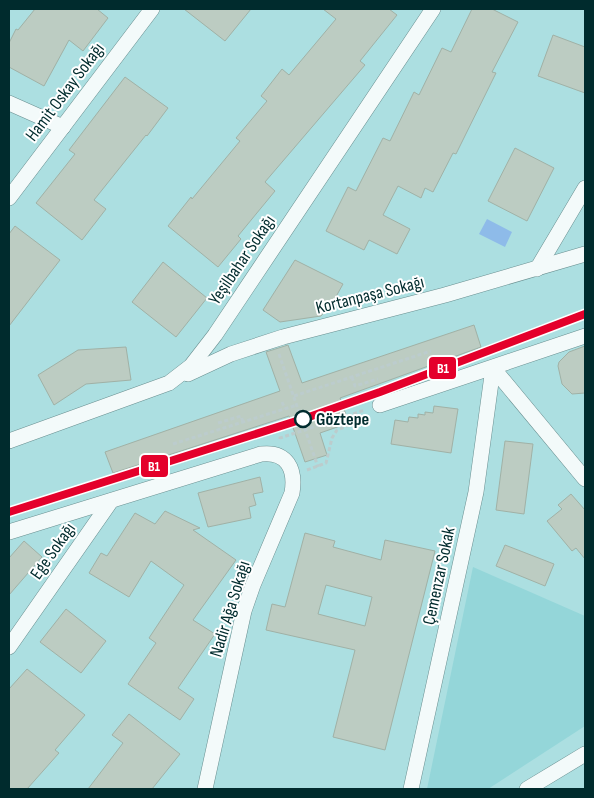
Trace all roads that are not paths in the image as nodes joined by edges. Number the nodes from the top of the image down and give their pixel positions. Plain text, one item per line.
1 (152, 9) edge
2 (433, 9) edge
3 (9, 102) edge
4 (63, 126) junction
5 (585, 188) edge
6 (9, 198) edge
7 (585, 254) edge
8 (537, 269) junction
9 (585, 336) edge
10 (493, 368) junction
11 (168, 383) junction
12 (380, 405) road end
13 (9, 441) edge
14 (585, 479) edge
15 (111, 501) junction
16 (9, 532) edge
17 (9, 647) edge
18 (585, 754) edge
19 (205, 789) edge
20 (411, 789) edge
21 (527, 789) edge

1 - 4 street, Hamit Oskay Sokağı
2 - 11 street, Yeşilbahar Sokağı
3 - 4 street
4 - 6 street, Hamit Oskay Sokağı
5 - 8 street
7 - 8 street, Kortanpaşa Sokağı
8 - 11 street, Kortanpaşa Sokağı
9 - 10 street
10 - 12 street
10 - 14 street
10 - 20 street, Çemenzar Sokak
11 - 13 street, Yeşilbahar Sokağı
15 - 16 street
15 - 17 street, Ege Sokağı
15 - 19 street, Nadir Ağa Sokağı
18 - 21 street

